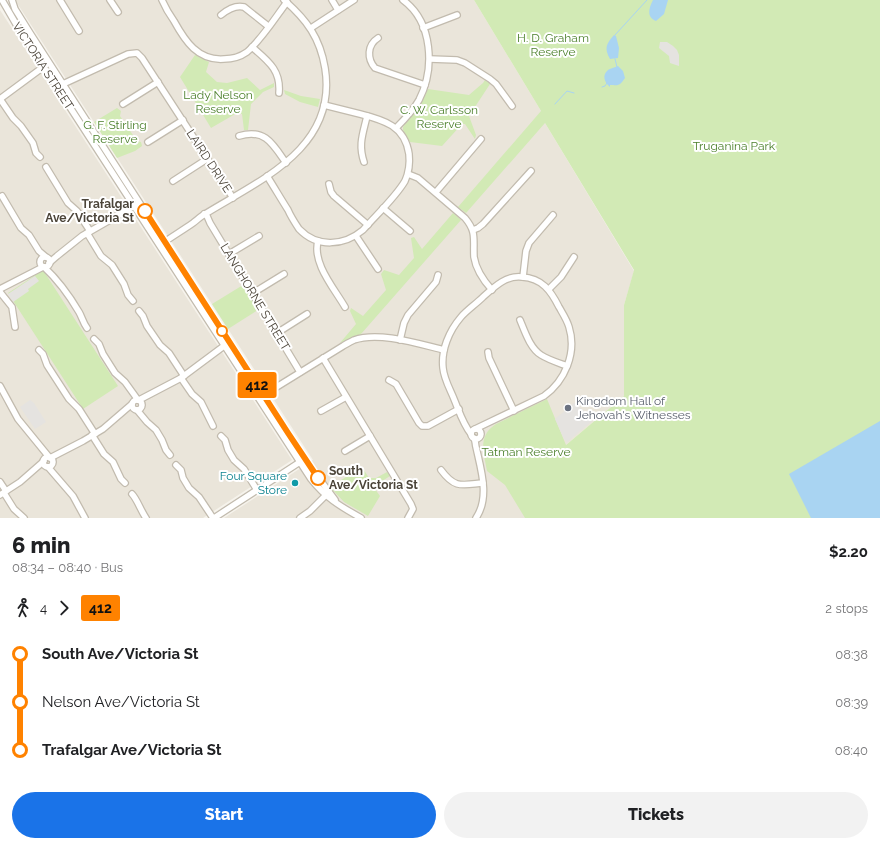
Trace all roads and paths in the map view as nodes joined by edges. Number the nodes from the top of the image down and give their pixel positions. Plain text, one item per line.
1 (2, 0) edge
2 (12, 0) edge
3 (60, 0) edge
4 (110, 0) edge
5 (162, 0) edge
6 (332, 0) edge
7 (354, 0) edge
8 (404, 0) edge
9 (285, 1) edge
10 (338, 10) junction
11 (118, 12) dead end
12 (221, 15) dead end
13 (457, 15) dead end
14 (268, 26) junction
15 (311, 28) junction
16 (423, 28) junction
17 (79, 31) dead end
18 (378, 38) dead end
19 (252, 47) junction
20 (430, 59) junction
21 (49, 63) junction
22 (43, 66) junction
23 (158, 82) junction
24 (63, 84) junction
25 (425, 85) junction
26 (278, 93) dead end
27 (1, 97) edge
28 (123, 104) dead end
29 (324, 105) junction
30 (512, 106) dead end
31 (367, 116) junction
32 (182, 120) junction
33 (396, 128) junction
34 (239, 136) dead end
35 (481, 139) dead end
36 (148, 142) dead end
37 (40, 157) dead end
38 (207, 158) junction
39 (364, 162) dead end
40 (286, 163) junction
41 (46, 167) dead end
42 (531, 171) dead end
43 (408, 174) junction
44 (267, 176) junction
45 (173, 181) dead end
46 (329, 184) dead end
47 (436, 192) junction
48 (2, 196) dead end
49 (233, 198) junction
50 (140, 202) junction
51 (134, 206) junction
52 (383, 208) junction
53 (553, 215) dead end
54 (205, 216) junction
55 (368, 225) junction
56 (473, 230) junction
57 (410, 231) dead end
58 (88, 232) junction
59 (259, 236) dead end
60 (356, 236) junction
61 (318, 241) junction
62 (164, 242) junction
63 (159, 245) junction
64 (229, 254) junction
65 (574, 257) dead end
66 (45, 262) junction
67 (378, 269) dead end
68 (284, 274) dead end
69 (438, 275) dead end
70 (523, 277) junction
71 (0, 289) edge
72 (549, 289) junction
73 (492, 290) junction
74 (253, 293) junction
75 (133, 301) dead end
76 (345, 306) dead end
77 (139, 311) dead end
78 (307, 314) dead end
79 (520, 320) dead end
80 (15, 327) dead end
81 (88, 328) dead end
82 (276, 333) junction
83 (94, 339) dead end
84 (400, 340) junction
85 (227, 344) junction
86 (39, 350) dead end
87 (444, 350) junction
88 (488, 352) dead end
89 (323, 358) junction
90 (567, 366) junction
91 (300, 372) junction
92 (182, 377) junction
93 (389, 380) dead end
94 (0, 386) edge
95 (261, 397) junction
96 (346, 397) junction
97 (137, 405) junction
98 (459, 409) junction
99 (514, 410) junction
100 (321, 411) dead end
101 (213, 426) dead end
102 (475, 433) junction
103 (94, 435) junction
104 (220, 436) dead end
105 (370, 436) junction
106 (345, 450) dead end
107 (170, 455) dead end
108 (302, 461) junction
109 (48, 462) junction
110 (176, 465) dead end
111 (441, 470) dead end
112 (0, 482) edge
113 (125, 483) dead end
114 (483, 483) junction
115 (257, 490) junction
116 (3, 493) edge
117 (132, 494) dead end
118 (326, 494) junction
119 (24, 518) edge
120 (85, 518) edge
121 (146, 518) edge
122 (213, 518) edge
123 (300, 518) edge
124 (361, 518) edge
125 (408, 518) edge
126 (476, 518) edge

1 - 22 street, VICTORIA STREET
2 - 21 street, VICTORIA STREET
3 - 17 street
4 - 11 street
5 - 19 street
6 - 10 street
7 - 10 street
8 - 16 street
9 - 14 street
9 - 15 street
10 - 15 street
12 - 14 street
13 - 16 street
14 - 19 street
15 - 29 street
16 - 20 street
18 - 25 street
19 - 26 street
20 - 25 street
20 - 30 street
21 - 22 street
21 - 24 street, VICTORIA STREET
22 - 27 street
22 - 51 street, VICTORIA STREET
23 - 24 street, LAIRD DRIVE
23 - 28 street
23 - 32 street, LAIRD DRIVE
24 - 50 street, VICTORIA STREET
25 - 33 street
27 - 37 street
29 - 31 street
29 - 40 street
31 - 33 street
31 - 39 street
32 - 36 street
32 - 38 street, LAIRD DRIVE
33 - 43 street
34 - 40 street
35 - 47 street
38 - 45 street
38 - 49 street, LAIRD DRIVE
40 - 44 street
41 - 58 street
42 - 56 street
43 - 47 street
43 - 52 street
44 - 49 street
44 - 61 street
46 - 55 street
47 - 56 street
48 - 66 street
49 - 54 street
50 - 51 street
50 - 62 street, VICTORIA STREET
51 - 58 street
51 - 63 street, VICTORIA STREET
52 - 55 street
52 - 57 street
53 - 70 street
54 - 62 street
54 - 64 street, LANGHORNE STREET
55 - 60 street
56 - 73 street
58 - 66 street
58 - 75 street
59 - 64 street
60 - 61 street
60 - 67 street
61 - 76 street
62 - 63 street
62 - 85 street, VICTORIA STREET
63 - 85 street, VICTORIA STREET
64 - 74 street, LANGHORNE STREET
65 - 72 street
66 - 71 street
66 - 81 street
68 - 74 street
69 - 84 street
70 - 72 street
70 - 73 street
71 - 80 street
72 - 90 street
73 - 87 street
74 - 82 street, LANGHORNE STREET
77 - 92 street
78 - 82 street
79 - 90 street
82 - 91 street, LANGHORNE STREET
83 - 97 street
84 - 87 street
84 - 89 street
85 - 92 street
85 - 95 street, VICTORIA STREET
86 - 103 street
87 - 98 street
88 - 99 street
89 - 91 street
89 - 96 street
90 - 99 street
91 - 95 street
92 - 97 street
92 - 101 street
93 - 98 street
94 - 109 street
95 - 108 street, VICTORIA STREET
96 - 100 street
96 - 105 street
97 - 103 street
97 - 107 street
98 - 102 street
99 - 102 street
102 - 114 street
103 - 109 street
103 - 113 street
104 - 115 street
105 - 106 street
105 - 125 street
108 - 115 street
108 - 118 street, VICTORIA STREET
109 - 116 street
109 - 120 street
110 - 122 street
111 - 114 street
112 - 116 street
114 - 126 street
115 - 122 street
116 - 119 street
117 - 121 street
118 - 123 street
118 - 124 street, VICTORIA STREET

